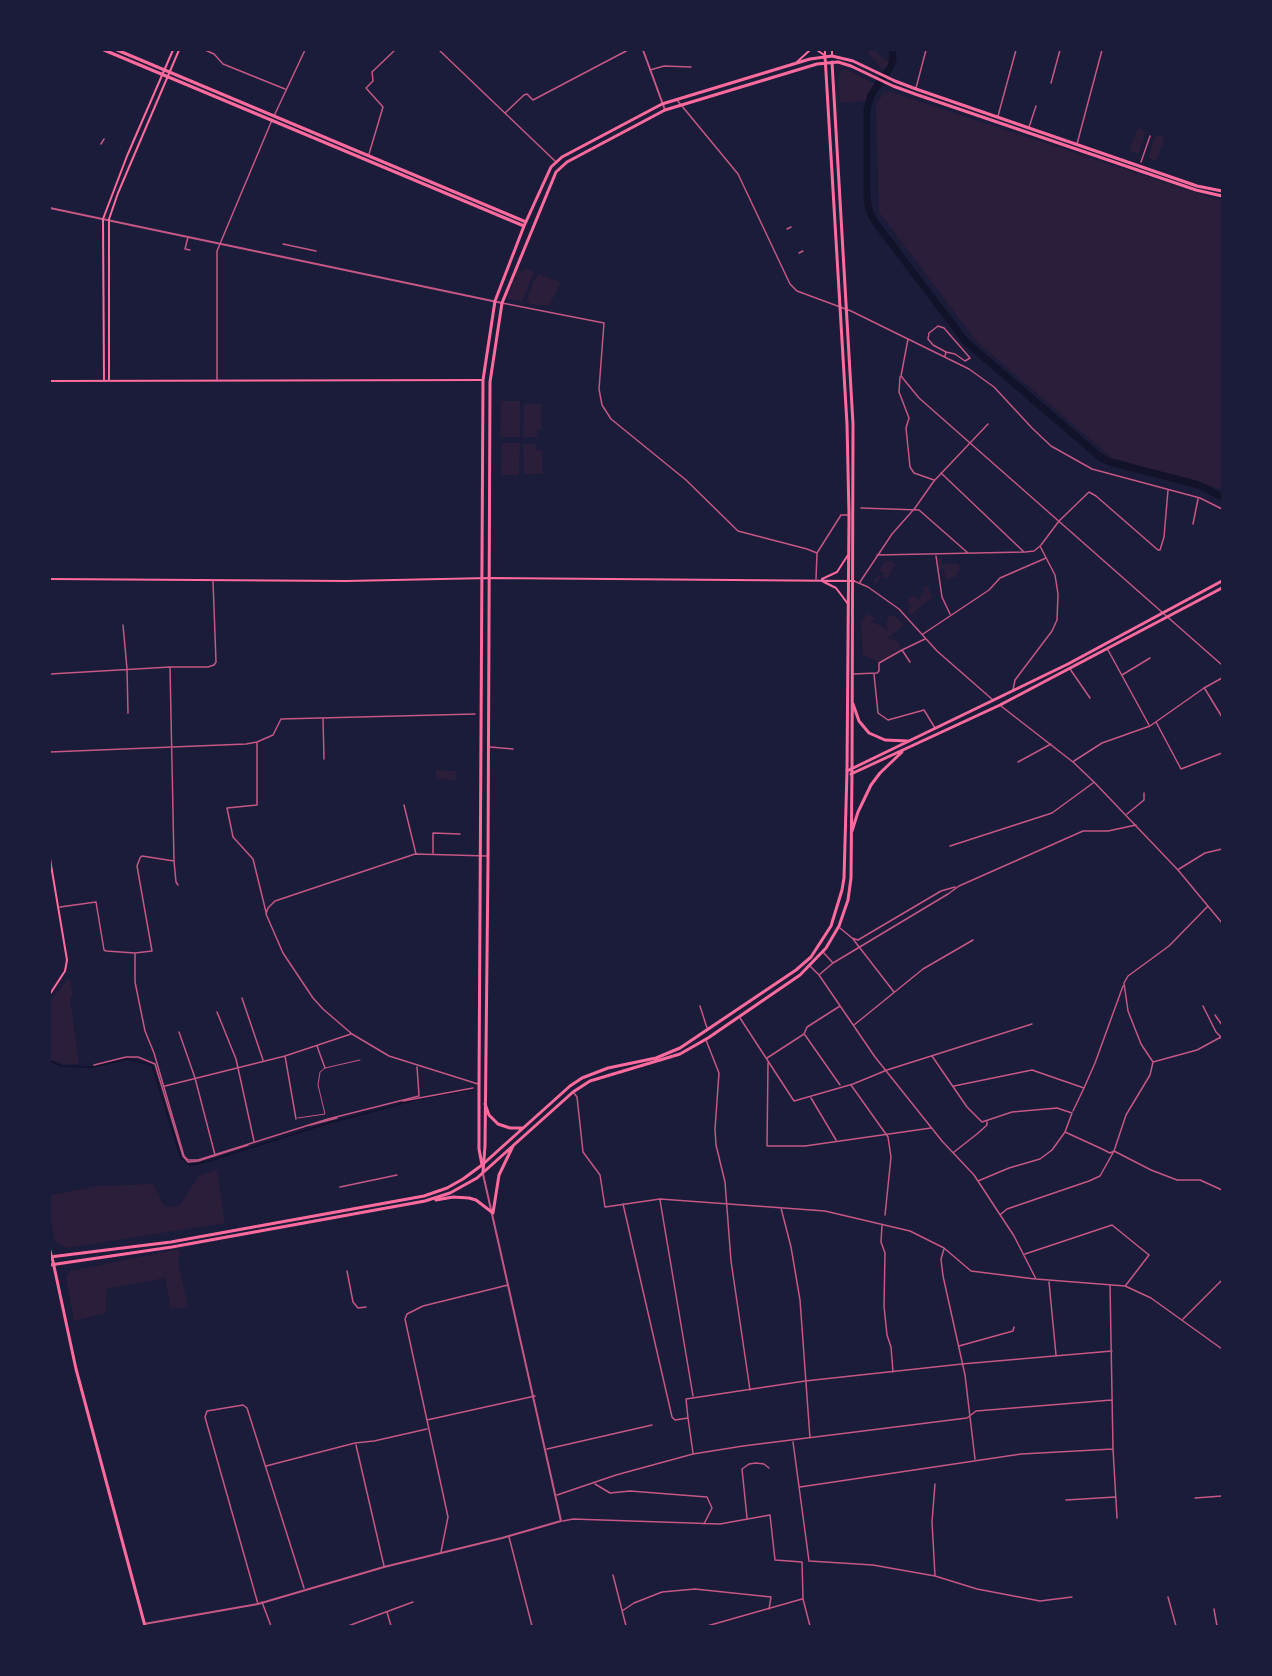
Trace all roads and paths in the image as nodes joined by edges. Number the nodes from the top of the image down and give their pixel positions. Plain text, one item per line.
1 (104, 50) edge
2 (117, 50) edge
3 (173, 50) edge
4 (180, 50) edge
5 (205, 50) edge
6 (305, 50) edge
7 (395, 50) edge
8 (439, 50) edge
9 (628, 50) edge
10 (643, 50) edge
11 (810, 50) edge
12 (817, 50) edge
13 (825, 50) edge
14 (832, 50) edge
15 (926, 50) edge
16 (1016, 50) edge
17 (1060, 50) edge
18 (1101, 50) edge
19 (825, 56) junction
20 (832, 56) junction
21 (825, 62) junction
22 (832, 62) junction
23 (795, 63) junction
24 (691, 67) dead end
25 (164, 70) junction
26 (650, 70) junction
27 (170, 72) junction
28 (162, 74) junction
29 (168, 77) junction
30 (1051, 82) dead end
31 (916, 89) junction
32 (286, 90) junction
33 (677, 99) junction
34 (662, 104) junction
35 (681, 105) junction
36 (1036, 106) dead end
37 (665, 110) junction
38 (505, 114) junction
39 (274, 115) junction
40 (998, 116) junction
41 (272, 120) junction
42 (1029, 127) junction
43 (1150, 136) dead end
44 (104, 139) dead end
45 (1077, 143) junction
46 (101, 144) dead end
47 (1076, 148) junction
48 (368, 155) junction
49 (556, 162) junction
50 (1141, 162) dead end
51 (561, 166) junction
52 (1222, 191) edge
53 (1222, 196) edge
54 (50, 208) edge
55 (103, 219) junction
56 (109, 219) junction
57 (526, 222) junction
58 (524, 226) junction
59 (791, 227) dead end
60 (787, 229) dead end
61 (188, 237) junction
62 (220, 244) junction
63 (283, 244) dead end
64 (181, 248) dead end
65 (185, 249) junction
66 (190, 250) dead end
67 (316, 251) dead end
68 (803, 251) dead end
69 (799, 253) dead end
70 (495, 301) junction
71 (502, 303) junction
72 (839, 307) junction
73 (845, 309) junction
74 (908, 339) junction
75 (946, 352) junction
76 (945, 357) junction
77 (901, 376) junction
78 (483, 380) junction
79 (50, 381) edge
80 (104, 381) junction
81 (109, 381) junction
82 (217, 382) junction
83 (988, 424) dead end
84 (969, 443) junction
85 (941, 473) junction
86 (934, 481) junction
87 (1168, 489) junction
88 (1198, 497) junction
89 (861, 508) dead end
90 (915, 508) junction
91 (1222, 510) edge
92 (849, 515) junction
93 (1059, 521) junction
94 (1193, 524) dead end
95 (1040, 546) junction
96 (1025, 552) junction
97 (817, 554) junction
98 (968, 554) junction
99 (848, 555) junction
100 (877, 555) junction
101 (936, 555) junction
102 (1047, 557) junction
103 (482, 578) junction
104 (489, 578) junction
105 (50, 579) edge
106 (213, 580) junction
107 (818, 580) junction
108 (848, 581) junction
109 (854, 581) junction
110 (1222, 581) edge
111 (860, 582) junction
112 (1222, 588) edge
113 (848, 604) junction
114 (1164, 613) junction
115 (951, 615) junction
116 (1169, 617) junction
117 (123, 625) dead end
118 (923, 634) junction
119 (926, 639) junction
120 (1108, 649) junction
121 (902, 650) junction
122 (1150, 658) dead end
123 (910, 662) dead end
124 (1222, 665) edge
125 (170, 667) junction
126 (127, 669) junction
127 (1070, 669) junction
128 (50, 674) edge
129 (854, 674) junction
130 (874, 674) junction
131 (1121, 676) junction
132 (1222, 678) edge
133 (1204, 688) junction
134 (1013, 691) junction
135 (1090, 698) dead end
136 (994, 700) junction
137 (853, 704) junction
138 (1000, 705) junction
139 (128, 713) dead end
140 (475, 714) dead end
141 (1222, 717) edge
142 (323, 718) junction
143 (1156, 722) junction
144 (1150, 726) junction
145 (936, 729) junction
146 (909, 741) junction
147 (257, 742) junction
148 (1051, 744) junction
149 (913, 745) junction
150 (172, 747) junction
151 (489, 747) junction
152 (513, 749) dead end
153 (50, 752) edge
154 (1222, 753) edge
155 (324, 759) dead end
156 (1018, 762) dead end
157 (1073, 762) junction
158 (852, 768) junction
159 (847, 771) junction
160 (852, 773) junction
161 (846, 776) junction
162 (1094, 782) junction
163 (1144, 793) dead end
164 (404, 806) dead end
165 (1127, 815) junction
166 (1136, 825) junction
167 (460, 834) dead end
168 (850, 836) junction
169 (950, 846) dead end
170 (1222, 849) edge
171 (416, 854) junction
172 (432, 855) junction
173 (481, 856) junction
174 (488, 856) junction
175 (50, 859) edge
176 (174, 861) junction
177 (1178, 870) junction
178 (178, 885) dead end
179 (958, 886) junction
180 (1208, 906) junction
181 (58, 907) junction
182 (266, 914) junction
183 (1222, 923) edge
184 (839, 926) junction
185 (852, 938) junction
186 (973, 940) dead end
187 (822, 942) junction
188 (827, 945) junction
189 (860, 947) junction
190 (822, 951) junction
191 (135, 953) junction
192 (833, 963) junction
193 (810, 966) junction
194 (819, 975) junction
195 (1124, 985) junction
196 (895, 992) junction
197 (50, 994) edge
198 (242, 998) dead end
199 (700, 1006) dead end
200 (840, 1006) junction
201 (1203, 1006) dead end
202 (218, 1012) dead end
203 (1215, 1015) dead end
204 (739, 1017) junction
205 (1032, 1024) dead end
206 (1222, 1025) edge
207 (854, 1026) junction
208 (708, 1030) junction
209 (179, 1032) dead end
210 (352, 1034) junction
211 (804, 1034) junction
212 (1222, 1038) edge
213 (706, 1040) junction
214 (317, 1046) junction
215 (285, 1056) junction
216 (932, 1056) junction
217 (766, 1059) junction
218 (264, 1060) junction
219 (360, 1060) dead end
220 (768, 1062) junction
221 (1153, 1062) junction
222 (94, 1065) dead end
223 (417, 1066) junction
224 (237, 1067) junction
225 (325, 1068) junction
226 (887, 1070) junction
227 (195, 1078) junction
228 (479, 1085) junction
229 (851, 1085) junction
230 (164, 1086) junction
231 (953, 1086) junction
232 (841, 1087) junction
233 (473, 1088) dead end
234 (1084, 1088) junction
235 (573, 1092) junction
236 (811, 1097) junction
237 (485, 1104) junction
238 (1072, 1113) junction
239 (296, 1119) joint
240 (987, 1122) junction
241 (523, 1128) junction
242 (932, 1128) junction
243 (1065, 1132) junction
244 (887, 1134) junction
245 (837, 1141) junction
246 (254, 1142) junction
247 (515, 1143) junction
248 (1114, 1151) junction
249 (953, 1153) junction
250 (215, 1155) junction
251 (482, 1165) junction
252 (483, 1172) junction
253 (397, 1175) dead end
254 (978, 1181) junction
255 (340, 1187) dead end
256 (1222, 1190) edge
257 (660, 1199) junction
258 (425, 1201) junction
259 (623, 1204) junction
260 (725, 1205) junction
261 (780, 1207) junction
262 (493, 1213) junction
263 (1000, 1214) junction
264 (885, 1215) dead end
265 (882, 1224) junction
266 (944, 1248) junction
267 (50, 1249) edge
268 (1024, 1254) junction
269 (51, 1257) edge
270 (51, 1264) edge
271 (347, 1271) dead end
272 (1036, 1279) junction
273 (1049, 1280) junction
274 (1222, 1280) edge
275 (1110, 1284) junction
276 (509, 1285) junction
277 (1125, 1286) junction
278 (366, 1307) dead end
279 (1182, 1319) junction
280 (1014, 1327) dead end
281 (958, 1346) junction
282 (1222, 1349) edge
283 (1112, 1351) junction
284 (1056, 1355) junction
285 (962, 1364) junction
286 (893, 1371) junction
287 (805, 1381) junction
288 (750, 1389) junction
289 (535, 1396) junction
290 (693, 1398) junction
291 (1112, 1400) junction
292 (971, 1414) junction
293 (688, 1418) junction
294 (427, 1420) junction
295 (652, 1425) dead end
296 (428, 1429) junction
297 (810, 1438) junction
298 (793, 1441) junction
299 (355, 1443) junction
300 (546, 1449) junction
301 (1113, 1449) junction
302 (693, 1454) junction
303 (976, 1460) junction
304 (266, 1466) junction
305 (769, 1468) dead end
306 (594, 1484) junction
307 (935, 1484) dead end
308 (800, 1487) junction
309 (556, 1495) junction
310 (1222, 1496) edge
311 (1116, 1497) junction
312 (1195, 1498) dead end
313 (1066, 1500) dead end
314 (1117, 1518) dead end
315 (747, 1519) junction
316 (561, 1521) junction
317 (704, 1524) junction
318 (509, 1536) junction
319 (441, 1553) junction
320 (384, 1567) junction
321 (613, 1575) dead end
322 (935, 1576) junction
323 (304, 1589) junction
324 (1072, 1597) dead end
325 (1168, 1597) dead end
326 (803, 1599) junction
327 (262, 1602) junction
328 (413, 1602) dead end
329 (258, 1604) junction
330 (769, 1609) junction
331 (1214, 1609) dead end
332 (387, 1611) junction
333 (622, 1611) junction
334 (144, 1625) edge
335 (271, 1626) edge
336 (348, 1626) edge
337 (391, 1626) edge
338 (532, 1626) edge
339 (626, 1626) edge
340 (707, 1626) edge
341 (810, 1626) edge
342 (1176, 1626) edge
343 (1218, 1626) edge

1 - 28 main road
2 - 25 main road
3 - 25 main road
4 - 27 main road
5 - 32 street
6 - 32 street
7 - 48 street
8 - 38 street
9 - 38 street
10 - 26 street
11 - 23 main road
12 - 19 main road
13 - 19 main road
14 - 20 main road
15 - 31 street
16 - 40 street
17 - 30 street
18 - 45 street
19 - 20 main road
19 - 21 main road
19 - 23 main road
20 - 22 main road
20 - 31 main road
21 - 22 main road
21 - 35 main road
21 - 72 main road
22 - 47 main road
22 - 73 main road
23 - 33 main road
24 - 26 street
25 - 27 main road
25 - 28 main road
26 - 34 street
27 - 29 main road
27 - 39 main road
28 - 29 main road
28 - 55 main road
29 - 41 main road
29 - 56 main road
31 - 40 main road
32 - 39 street
33 - 34 main road
33 - 35 street
34 - 37 street
34 - 49 main road
35 - 37 main road
35 - 72 street
36 - 42 street
37 - 51 main road
38 - 49 street
39 - 41 street
39 - 48 main road
40 - 42 main road
41 - 58 main road
41 - 62 street
42 - 45 main road
43 - 50 street
44 - 46 street
45 - 47 street
45 - 52 main road
47 - 53 main road
48 - 57 main road
49 - 51 street
49 - 57 main road
51 - 71 main road
54 - 55 street
55 - 56 street
55 - 80 main road
56 - 61 street
56 - 81 main road
57 - 58 main road
58 - 70 main road
59 - 60 street
61 - 62 street
61 - 65 street
62 - 70 street
62 - 82 street
63 - 67 street
64 - 65 street
65 - 66 street
68 - 69 street
70 - 71 street
70 - 78 main road
71 - 97 street
71 - 104 main road
72 - 73 street
72 - 92 main road
73 - 74 street
73 - 109 main road
74 - 76 street
74 - 77 street
75 - 75 street
75 - 76 street
76 - 87 street
77 - 84 street
77 - 86 street
78 - 82 main road
78 - 103 main road
79 - 80 main road
80 - 81 main road
81 - 82 main road
83 - 84 street
84 - 85 street
84 - 93 street
85 - 86 street
85 - 96 street
86 - 90 street
87 - 88 street
87 - 93 street
88 - 91 street
88 - 94 street
89 - 90 street
90 - 98 street
90 - 100 street
92 - 97 street
92 - 99 main road
93 - 95 street
93 - 114 street
95 - 96 street
95 - 102 street
96 - 98 street
97 - 107 street
98 - 101 street
99 - 107 main road
99 - 108 main road
100 - 101 street
100 - 111 street
101 - 115 street
102 - 115 street
102 - 134 street
103 - 104 main road
103 - 106 main road
103 - 173 main road
104 - 107 main road
104 - 151 main road
105 - 106 main road
106 - 125 street
107 - 108 main road
107 - 113 main road
108 - 109 main road
108 - 113 main road
109 - 111 street
109 - 129 main road
110 - 114 main road
111 - 118 street
112 - 116 main road
113 - 159 main road
114 - 116 street
114 - 134 main road
115 - 118 street
116 - 120 main road
116 - 124 street
117 - 126 street
118 - 119 street
119 - 121 street
119 - 136 street
120 - 127 main road
120 - 131 street
121 - 123 street
121 - 130 street
122 - 131 street
125 - 126 street
125 - 150 street
126 - 128 street
126 - 139 street
127 - 135 street
127 - 138 main road
129 - 130 street
129 - 137 main road
130 - 145 street
131 - 144 street
132 - 133 street
133 - 141 street
133 - 143 street
134 - 136 main road
136 - 145 main road
137 - 146 main road
137 - 158 main road
138 - 148 street
138 - 149 main road
140 - 142 street
142 - 147 street
142 - 155 street
143 - 144 street
143 - 154 street
144 - 157 street
145 - 146 main road
146 - 158 main road
147 - 150 street
147 - 182 street
148 - 156 street
148 - 157 street
149 - 160 main road
149 - 168 main road
150 - 153 street
150 - 176 street
151 - 152 street
151 - 174 main road
157 - 162 street
158 - 159 main road
158 - 160 main road
159 - 161 main road
160 - 161 main road
160 - 168 main road
161 - 187 main road
162 - 165 street
162 - 169 street
163 - 165 street
164 - 171 street
165 - 166 street
166 - 177 street
166 - 179 street
167 - 172 street
168 - 184 main road
170 - 177 street
171 - 172 street
171 - 182 street
172 - 173 street
173 - 174 street
173 - 228 main road
174 - 237 main road
175 - 181 main road
176 - 178 street
176 - 191 street
177 - 180 street
179 - 185 street
179 - 189 street
180 - 183 street
180 - 195 street
181 - 191 street
181 - 197 main road
182 - 210 street
184 - 185 street
184 - 188 main road
185 - 189 street
186 - 196 street
187 - 188 main road
187 - 208 main road
188 - 190 main road
189 - 192 street
189 - 196 street
190 - 192 street
190 - 193 main road
191 - 230 street
192 - 194 street
193 - 194 street
193 - 204 main road
194 - 200 street
195 - 221 street
195 - 234 street
196 - 207 street
198 - 218 street
199 - 208 street
200 - 207 street
200 - 211 street
201 - 212 street
202 - 224 street
203 - 206 street
204 - 213 main road
204 - 217 street
205 - 216 street
207 - 226 street
208 - 241 main road
209 - 227 street
210 - 214 street
210 - 223 street
211 - 217 street
211 - 232 street
212 - 221 street
213 - 235 main road
213 - 260 street
214 - 215 street
214 - 225 street
215 - 218 street
215 - 239 street
216 - 226 street
216 - 231 street
217 - 220 street
218 - 224 street
219 - 225 lane
220 - 236 street
220 - 245 street
221 - 248 street
222 - 233 street
223 - 228 street
223 - 246 street
224 - 227 street
224 - 246 street
225 - 239 lane
226 - 229 street
226 - 242 street
227 - 230 street
227 - 250 street
228 - 251 main road
229 - 232 street
229 - 244 street
230 - 250 street
231 - 234 street
231 - 240 street
232 - 236 street
234 - 238 street
235 - 247 main road
235 - 259 street
236 - 245 street
237 - 241 main road
237 - 251 main road
238 - 240 street
238 - 243 street
240 - 249 street
241 - 251 main road
242 - 244 street
242 - 249 street
243 - 248 street
243 - 254 street
244 - 245 street
244 - 264 street
246 - 250 street
247 - 252 main road
247 - 262 main road
248 - 256 street
248 - 263 street
249 - 254 street
251 - 252 main road
251 - 269 main road
252 - 258 main road
252 - 262 street
253 - 255 street
254 - 263 street
257 - 259 street
257 - 260 street
257 - 290 street
258 - 262 main road
258 - 270 main road
259 - 293 street
260 - 261 street
260 - 288 street
261 - 265 street
261 - 287 street
262 - 276 street
263 - 268 street
265 - 266 street
265 - 286 street
266 - 272 street
266 - 281 street
267 - 269 main road
268 - 272 street
268 - 277 street
269 - 270 main road
270 - 334 main road
271 - 278 street
272 - 273 street
273 - 275 street
273 - 284 street
274 - 279 street
275 - 277 street
275 - 283 street
276 - 289 street
276 - 294 street
277 - 279 street
279 - 282 street
280 - 281 street
281 - 285 street
283 - 284 street
283 - 291 street
284 - 285 street
285 - 286 street
285 - 292 street
286 - 287 street
287 - 288 street
287 - 297 street
288 - 290 street
289 - 294 street
289 - 300 street
290 - 293 street
291 - 292 street
291 - 301 street
292 - 297 street
292 - 303 street
293 - 302 street
294 - 296 street
295 - 300 street
296 - 299 street
296 - 319 street
297 - 298 street
298 - 302 street
298 - 308 street
299 - 304 street
299 - 320 street
300 - 309 street
301 - 303 street
301 - 311 street
302 - 306 street
303 - 308 street
304 - 323 street
304 - 329 street
305 - 315 street
306 - 309 street
306 - 317 street
307 - 322 street
308 - 322 street
309 - 316 street
310 - 312 street
311 - 313 street
311 - 314 street
315 - 317 street
315 - 326 street
316 - 317 street
316 - 318 street
318 - 319 street
318 - 338 street
319 - 320 street
320 - 323 street
321 - 333 street
322 - 324 street
323 - 327 street
325 - 342 street
326 - 330 street
326 - 341 street
327 - 329 street
327 - 335 street
328 - 332 street
329 - 334 street
330 - 333 street
330 - 340 street
331 - 343 street
332 - 336 street
332 - 337 street
333 - 339 street

